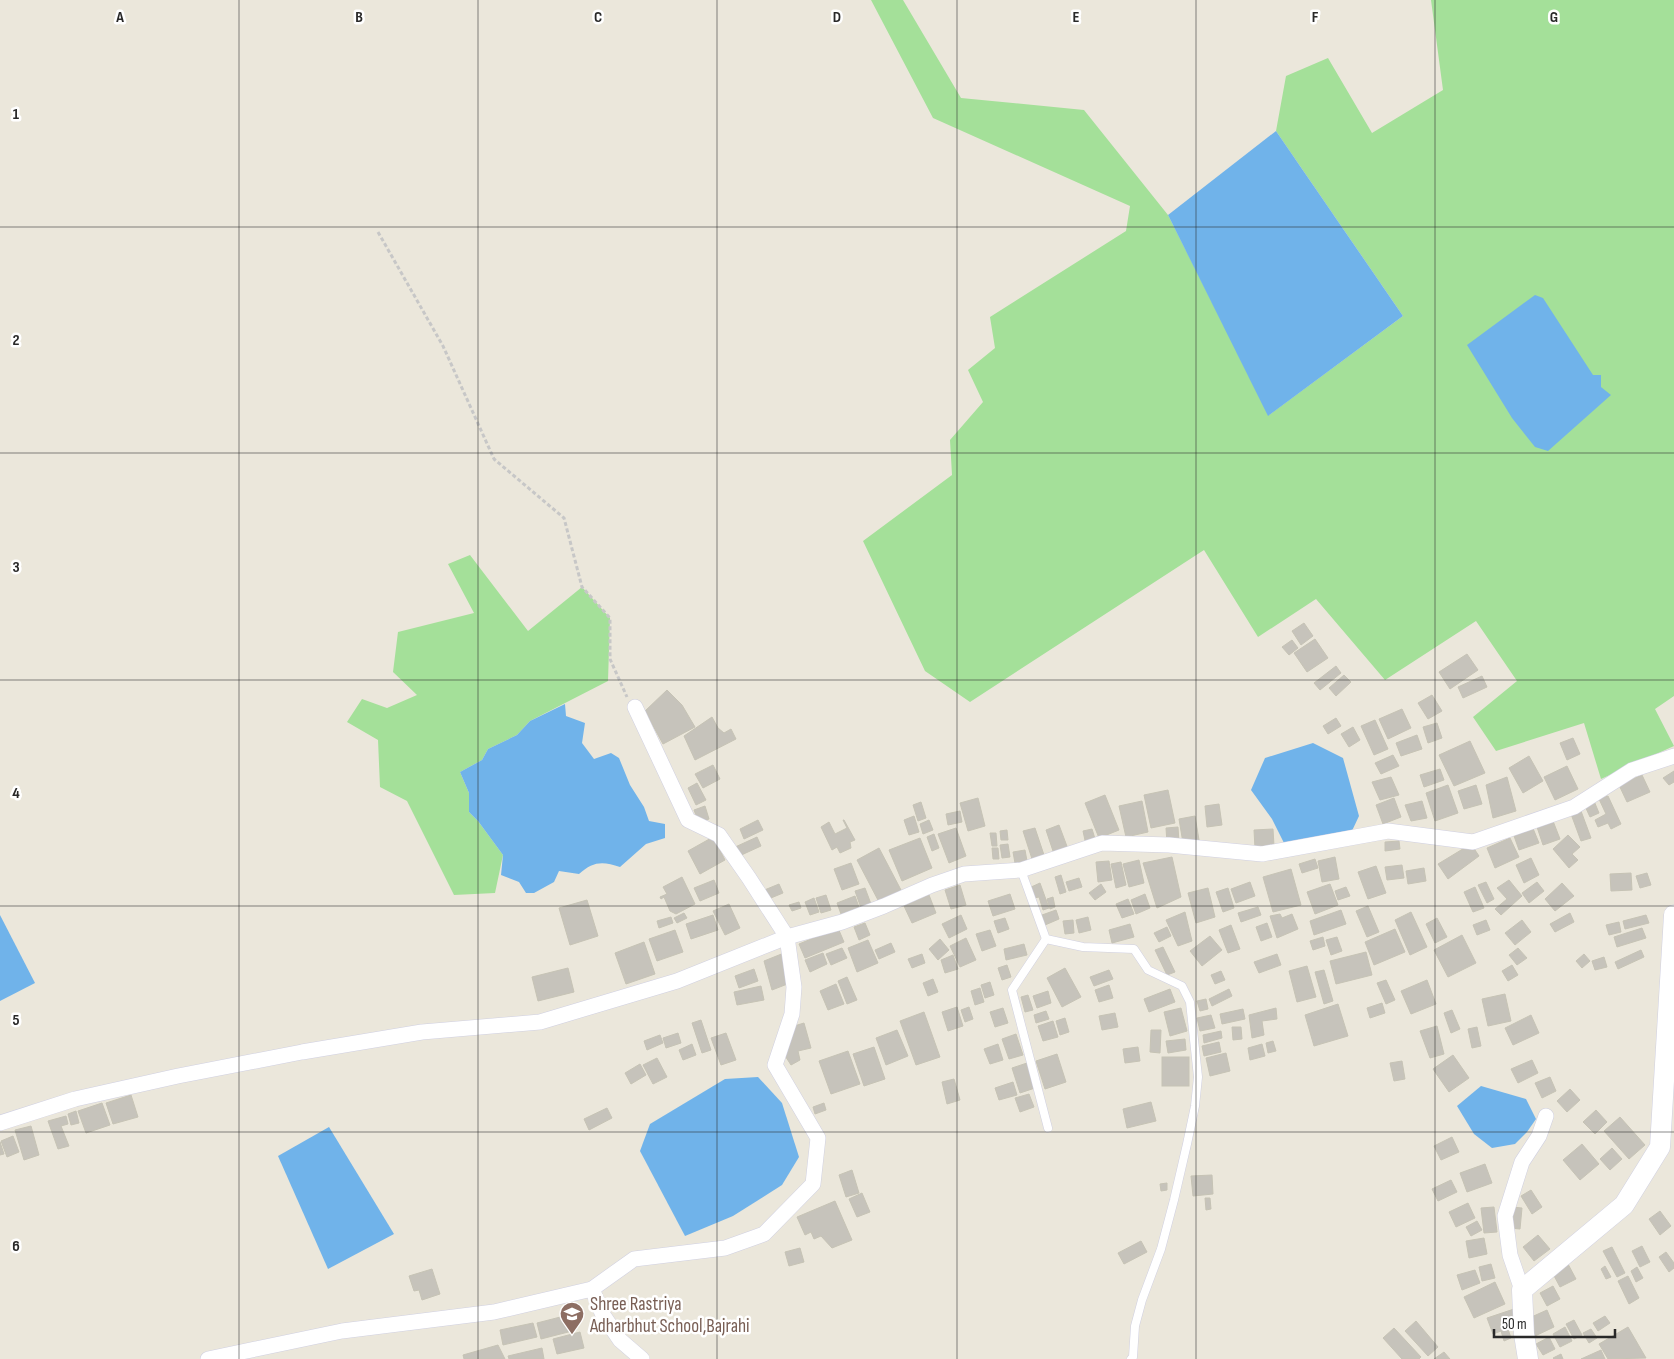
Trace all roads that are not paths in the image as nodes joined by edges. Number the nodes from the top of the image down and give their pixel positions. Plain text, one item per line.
1 (635, 708) road end
2 (1674, 756) edge
3 (1021, 870) junction
4 (1674, 915) edge
5 (787, 937) junction
6 (1046, 939) junction
7 (1546, 1116) dead end
8 (0, 1122) edge
9 (1048, 1128) dead end
10 (592, 1289) junction
11 (1522, 1290) junction
12 (208, 1359) edge
13 (642, 1359) edge
14 (1131, 1359) edge
15 (1528, 1359) edge

1 - 5 street
2 - 3 street
3 - 5 street
3 - 6 lane
4 - 11 street
5 - 8 street
5 - 10 street
6 - 9 lane
6 - 14 lane
7 - 11 street
10 - 12 street
10 - 13 street
11 - 15 street

